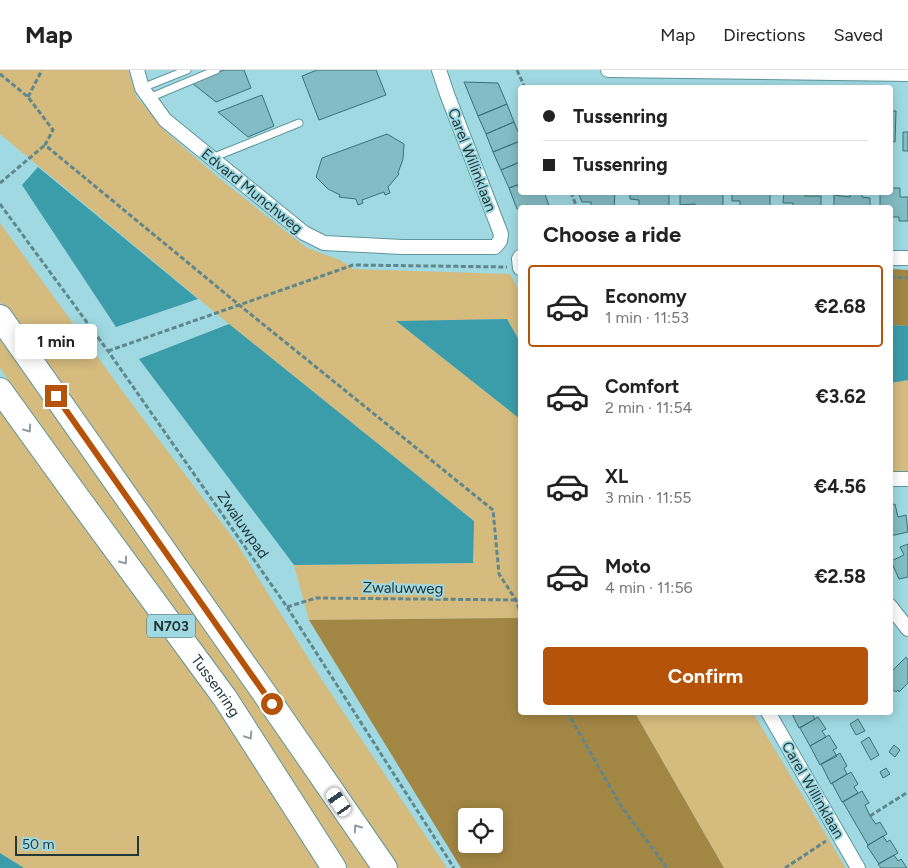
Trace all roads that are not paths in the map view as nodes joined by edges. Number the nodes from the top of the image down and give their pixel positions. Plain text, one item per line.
1 (137, 70) edge
2 (187, 70) edge
3 (216, 70) edge
4 (439, 70) edge
5 (608, 70) edge
6 (908, 74) edge
7 (146, 93) junction
8 (299, 123) dead end
9 (212, 158) junction
10 (495, 246) joint
11 (893, 258) edge
12 (908, 258) edge
13 (0, 317) edge
14 (0, 390) edge
15 (893, 479) edge
16 (908, 479) edge
17 (893, 610) edge
18 (908, 629) edge
19 (770, 715) edge
20 (334, 868) edge
21 (385, 868) edge
22 (858, 868) edge

1 - 7 street, Edvard Munchweg
2 - 7 lane
3 - 7 lane
4 - 10 street, Carel Willinklaan
5 - 6 street
7 - 9 street, Edvard Munchweg
8 - 9 lane
9 - 10 street, Edvard Munchweg
11 - 12 street
21 -> 13 highway, N703
14 -> 20 highway, Tussenring / N703
15 - 16 street
17 - 18 street
19 - 22 street, Carel Willinklaan

